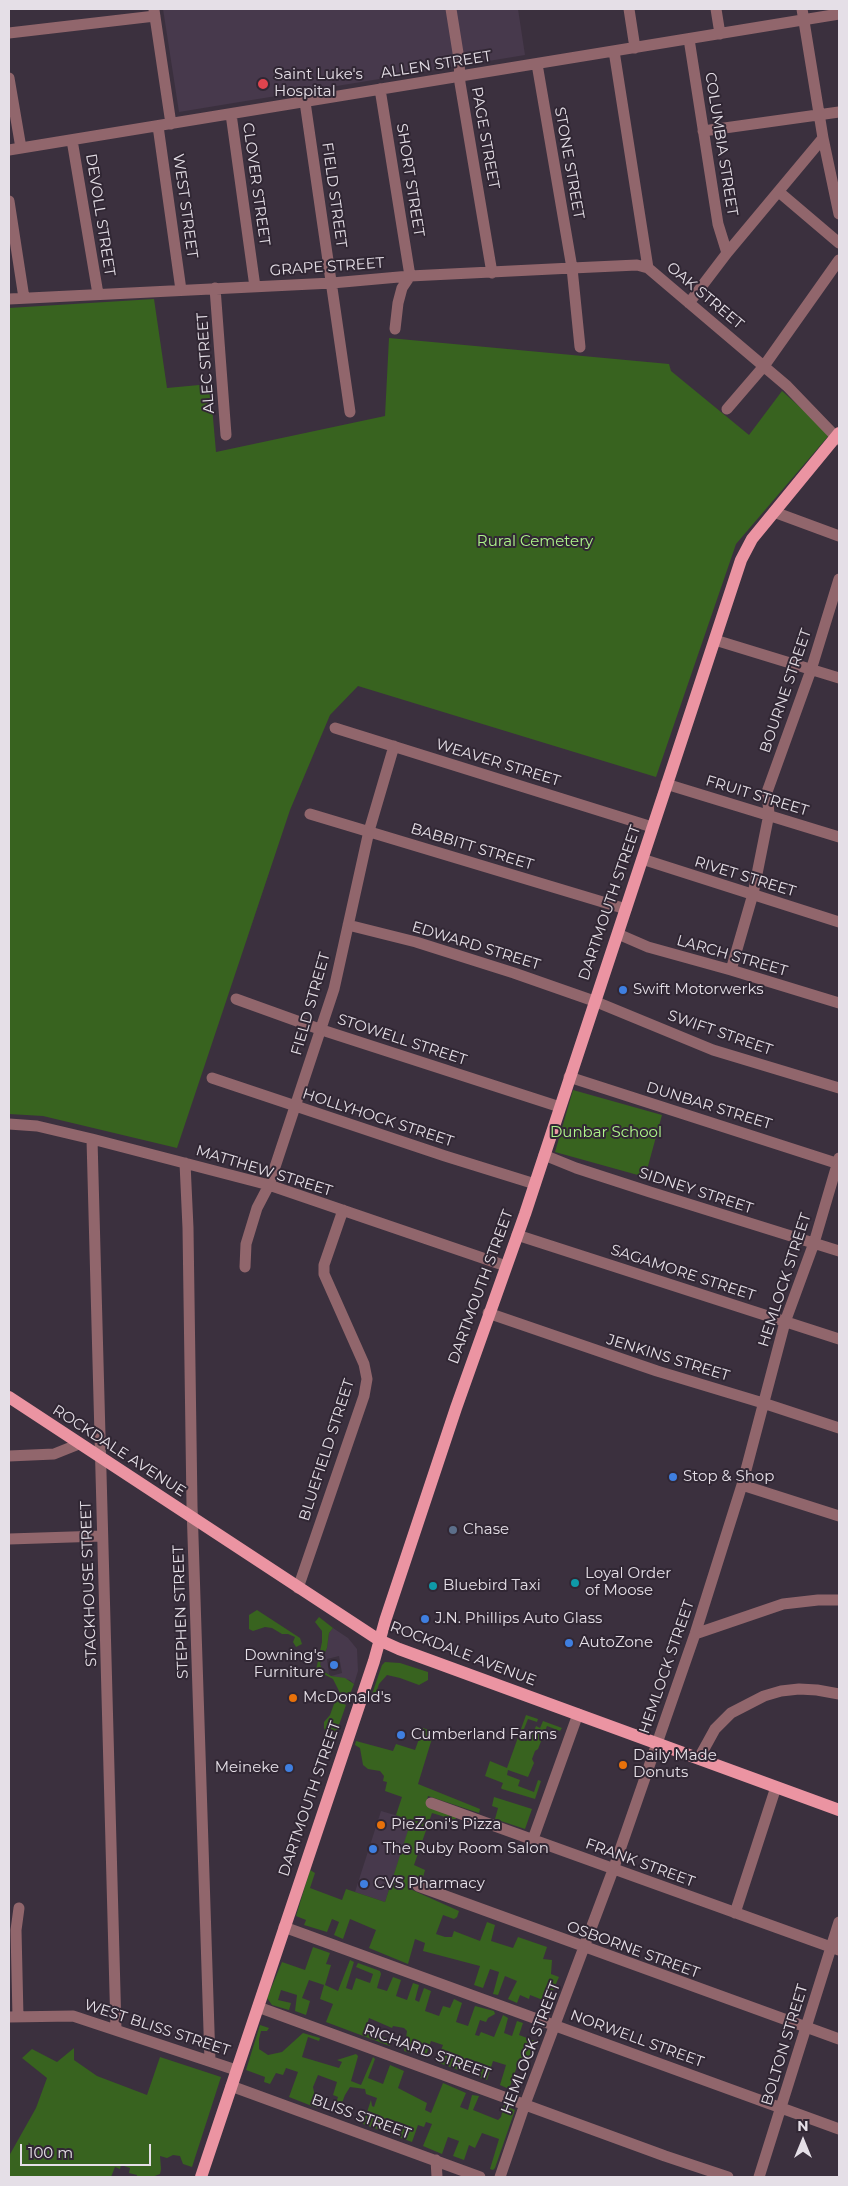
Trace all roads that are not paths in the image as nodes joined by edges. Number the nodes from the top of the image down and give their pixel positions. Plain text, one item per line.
1 (451, 9) edge
2 (628, 9) edge
3 (716, 9) edge
4 (154, 12) edge
5 (803, 14) edge
6 (839, 14) edge
7 (9, 33) edge
8 (720, 34) junction
9 (689, 39) junction
10 (635, 48) junction
11 (614, 51) junction
12 (537, 64) junction
13 (460, 76) junction
14 (9, 78) edge
15 (380, 89) junction
16 (305, 102) junction
17 (839, 112) edge
18 (231, 114) junction
19 (820, 115) junction
20 (171, 124) junction
21 (158, 126) junction
22 (703, 131) junction
23 (824, 138) junction
24 (72, 140) junction
25 (21, 148) junction
26 (9, 150) edge
27 (779, 192) junction
28 (9, 201) edge
29 (839, 214) edge
30 (839, 243) edge
31 (727, 253) junction
32 (839, 260) edge
33 (572, 268) junction
34 (648, 268) junction
35 (492, 272) junction
36 (410, 276) junction
37 (332, 283) junction
38 (255, 287) junction
39 (215, 288) junction
40 (181, 290) junction
41 (98, 294) junction
42 (24, 298) junction
43 (9, 299) edge
44 (689, 303) junction
45 (395, 329) dead end
46 (580, 347) dead end
47 (764, 366) junction
48 (727, 409) dead end
49 (350, 412) dead end
50 (226, 435) dead end
51 (838, 436) edge
52 (774, 512) junction
53 (839, 536) edge
54 (839, 578) edge
55 (715, 640) junction
56 (811, 670) junction
57 (839, 678) edge
58 (335, 728) dead end
59 (394, 746) junction
60 (666, 784) junction
61 (310, 814) dead end
62 (769, 814) junction
63 (652, 827) junction
64 (369, 831) junction
65 (839, 837) edge
66 (642, 859) junction
67 (753, 894) junction
68 (626, 909) junction
69 (839, 922) edge
70 (348, 925) junction
71 (618, 934) junction
72 (732, 970) junction
73 (236, 999) dead end
74 (594, 1001) junction
75 (839, 1003) edge
76 (322, 1030) junction
77 (569, 1077) junction
78 (212, 1078) dead end
79 (839, 1088) edge
80 (294, 1107) junction
81 (560, 1107) junction
82 (9, 1124) edge
83 (92, 1138) junction
84 (544, 1155) junction
85 (839, 1162) edge
86 (185, 1163) junction
87 (535, 1184) junction
88 (268, 1185) junction
89 (343, 1210) junction
90 (517, 1235) junction
91 (814, 1243) junction
92 (839, 1251) edge
93 (506, 1266) junction
94 (245, 1267) dead end
95 (488, 1313) junction
96 (785, 1322) junction
97 (839, 1339) edge
98 (9, 1397) edge
99 (763, 1403) junction
100 (839, 1428) edge
101 (79, 1444) junction
102 (9, 1456) edge
103 (100, 1457) junction
104 (742, 1485) junction
105 (839, 1516) edge
106 (193, 1520) junction
107 (102, 1536) junction
108 (9, 1539) edge
109 (298, 1588) junction
110 (839, 1600) edge
111 (695, 1634) junction
112 (380, 1640) junction
113 (839, 1694) edge
114 (578, 1714) junction
115 (657, 1742) junction
116 (699, 1758) junction
117 (776, 1786) junction
118 (431, 1803) dead end
119 (839, 1810) edge
120 (533, 1839) junction
121 (613, 1870) junction
122 (418, 1886) dead end
123 (20, 1908) dead end
124 (735, 1913) junction
125 (839, 1922) edge
126 (284, 1927) junction
127 (584, 1948) junction
128 (835, 1949) edge
129 (258, 2006) junction
130 (14, 2017) edge
131 (555, 2025) junction
132 (806, 2028) junction
133 (116, 2029) junction
134 (839, 2039) edge
135 (210, 2061) junction
136 (236, 2070) junction
137 (231, 2086) junction
138 (525, 2104) junction
139 (782, 2107) junction
140 (839, 2129) edge
141 (436, 2160) junction
142 (202, 2177) edge
143 (437, 2177) edge
144 (480, 2177) edge
145 (500, 2177) edge
146 (728, 2177) edge
147 (759, 2177) edge

1 - 13 street, PAGE STREET
2 - 10 street
3 - 8 street
4 - 7 street
4 - 20 street
5 - 6 street, ALLEN STREET
5 - 8 street, ALLEN STREET
5 - 19 street
8 - 9 street, ALLEN STREET
9 - 10 street, ALLEN STREET
9 - 22 street, COLUMBIA STREET
10 - 11 street, ALLEN STREET
11 - 12 street, ALLEN STREET
11 - 34 street, OAK STREET
12 - 13 street, ALLEN STREET
12 - 33 street, STONE STREET
13 - 15 street, ALLEN STREET
13 - 35 street, PAGE STREET
14 - 25 street
15 - 16 street, ALLEN STREET
15 - 36 street, SHORT STREET
16 - 18 street, ALLEN STREET
16 - 37 street, FIELD STREET
17 - 19 street
18 - 20 street, ALLEN STREET
18 - 38 street, CLOVER STREET
19 - 22 street
19 - 23 street
20 - 21 street, ALLEN STREET
21 - 24 street, ALLEN STREET
21 - 40 street, WEST STREET
22 - 31 street, COLUMBIA STREET
23 - 27 street
23 - 29 street
24 - 25 street, ALLEN STREET
24 - 41 street, DEVOLL STREET
25 - 26 street, ALLEN STREET
27 - 30 street
27 - 31 street
28 - 42 street
31 - 44 street
32 - 47 street
33 - 34 street, GRAPE STREET
33 - 35 street, GRAPE STREET
33 - 46 street, STONE STREET
34 - 44 street, OAK STREET
35 - 36 street, GRAPE STREET
36 - 37 street, GRAPE STREET
36 - 45 street
37 - 38 street, GRAPE STREET
37 - 49 street, FIELD STREET
38 - 39 street, GRAPE STREET
39 - 40 street, GRAPE STREET
39 - 50 street, ALEC STREET
40 - 41 street, GRAPE STREET
41 - 42 street, GRAPE STREET
42 - 43 street, GRAPE STREET
44 - 47 street, OAK STREET
47 - 48 street
47 - 51 street, OAK STREET
51 - 52 main road, DARTMOUTH STREET
52 - 53 street
52 - 55 main road, DARTMOUTH STREET
54 - 56 street, BOURNE STREET
55 - 56 street
55 - 60 main road, DARTMOUTH STREET
56 - 57 street
56 - 62 street, BOURNE STREET
58 - 59 street, WEAVER STREET
59 - 63 street, WEAVER STREET
59 - 64 street, FIELD STREET
60 - 62 street, FRUIT STREET
60 - 63 main road, DARTMOUTH STREET
61 - 64 street, BABBITT STREET
62 - 65 street, FRUIT STREET
62 - 67 street, BOURNE STREET
63 - 66 main road, DARTMOUTH STREET
64 - 68 street, BABBITT STREET
64 - 70 street, FIELD STREET
66 - 67 street, RIVET STREET
66 - 68 main road, DARTMOUTH STREET
67 - 69 street, RIVET STREET
67 - 72 street, BOURNE STREET
68 - 71 main road, DARTMOUTH STREET
70 - 74 street, EDWARD STREET
70 - 76 street, FIELD STREET
71 - 72 street, LARCH STREET
71 - 74 main road, DARTMOUTH STREET
72 - 75 street, LARCH STREET
73 - 76 street, STOWELL STREET
74 - 77 main road, DARTMOUTH STREET
74 - 79 street, SWIFT STREET
76 - 80 street, FIELD STREET
76 - 81 street, STOWELL STREET
77 - 81 main road, DARTMOUTH STREET
77 - 85 street, DUNBAR STREET
78 - 80 street, HOLLYHOCK STREET
80 - 87 street, HOLLYHOCK STREET
80 - 88 street, FIELD STREET
81 - 84 main road, DARTMOUTH STREET
82 - 83 street, MATTHEW STREET
83 - 86 street, MATTHEW STREET
83 - 103 street, STACKHOUSE STREET
84 - 87 main road, DARTMOUTH STREET
84 - 91 street, SIDNEY STREET
85 - 91 street, HEMLOCK STREET
86 - 88 street, MATTHEW STREET
86 - 106 street, STEPHEN STREET
87 - 90 main road, DARTMOUTH STREET
88 - 89 street, MATTHEW STREET
88 - 94 street, FIELD STREET
89 - 93 street, MATTHEW STREET
89 - 109 street, BLUEFIELD STREET
90 - 93 main road, DARTMOUTH STREET
90 - 96 street, SAGAMORE STREET
91 - 92 street, SIDNEY STREET
91 - 96 street, HEMLOCK STREET
93 - 95 main road, DARTMOUTH STREET
95 - 99 street, JENKINS STREET
95 - 112 main road, DARTMOUTH STREET
96 - 97 street, SAGAMORE STREET
96 - 99 street, HEMLOCK STREET
98 - 101 main road, ROCKDALE AVENUE
99 - 100 street, JENKINS STREET
99 - 104 street, HEMLOCK STREET
101 - 102 street
101 - 103 main road, ROCKDALE AVENUE
103 - 106 main road, ROCKDALE AVENUE
103 - 107 street, STACKHOUSE STREET
104 - 105 street
104 - 111 street, HEMLOCK STREET
106 - 109 main road, ROCKDALE AVENUE
106 - 135 street, STEPHEN STREET
107 - 108 street
107 - 133 street, STACKHOUSE STREET
109 - 112 main road, ROCKDALE AVENUE
110 - 111 street
111 - 115 street, HEMLOCK STREET
112 - 114 main road, ROCKDALE AVENUE
112 - 126 main road, DARTMOUTH STREET
113 - 116 street
114 - 115 main road, ROCKDALE AVENUE
114 - 120 street
115 - 116 main road, ROCKDALE AVENUE
115 - 121 street, HEMLOCK STREET
116 - 117 main road, ROCKDALE AVENUE
117 - 119 main road, ROCKDALE AVENUE
117 - 124 street
118 - 120 street, FRANK STREET
120 - 121 street, FRANK STREET
121 - 124 street, FRANK STREET
121 - 127 street, HEMLOCK STREET
122 - 127 street, OSBORNE STREET
123 - 130 street
124 - 128 street, FRANK STREET
125 - 128 street, BOLTON STREET
126 - 129 main road, DARTMOUTH STREET
126 - 131 street, NORWELL STREET
127 - 131 street, HEMLOCK STREET
127 - 132 street, OSBORNE STREET
128 - 132 street, BOLTON STREET
129 - 136 main road, DARTMOUTH STREET
129 - 138 street, RICHARD STREET
130 - 133 street, WEST BLISS STREET
131 - 138 street, HEMLOCK STREET
131 - 139 street, NORWELL STREET
132 - 134 street, OSBORNE STREET
132 - 139 street, BOLTON STREET
133 - 135 street, WEST BLISS STREET
135 - 136 street, WEST BLISS STREET
136 - 137 main road, DARTMOUTH STREET
137 - 141 street, BLISS STREET
137 - 142 main road, DARTMOUTH STREET
138 - 145 street, HEMLOCK STREET
138 - 146 street, RICHARD STREET
139 - 140 street, NORWELL STREET
139 - 147 street, BOLTON STREET
141 - 143 street
141 - 144 street, BLISS STREET

